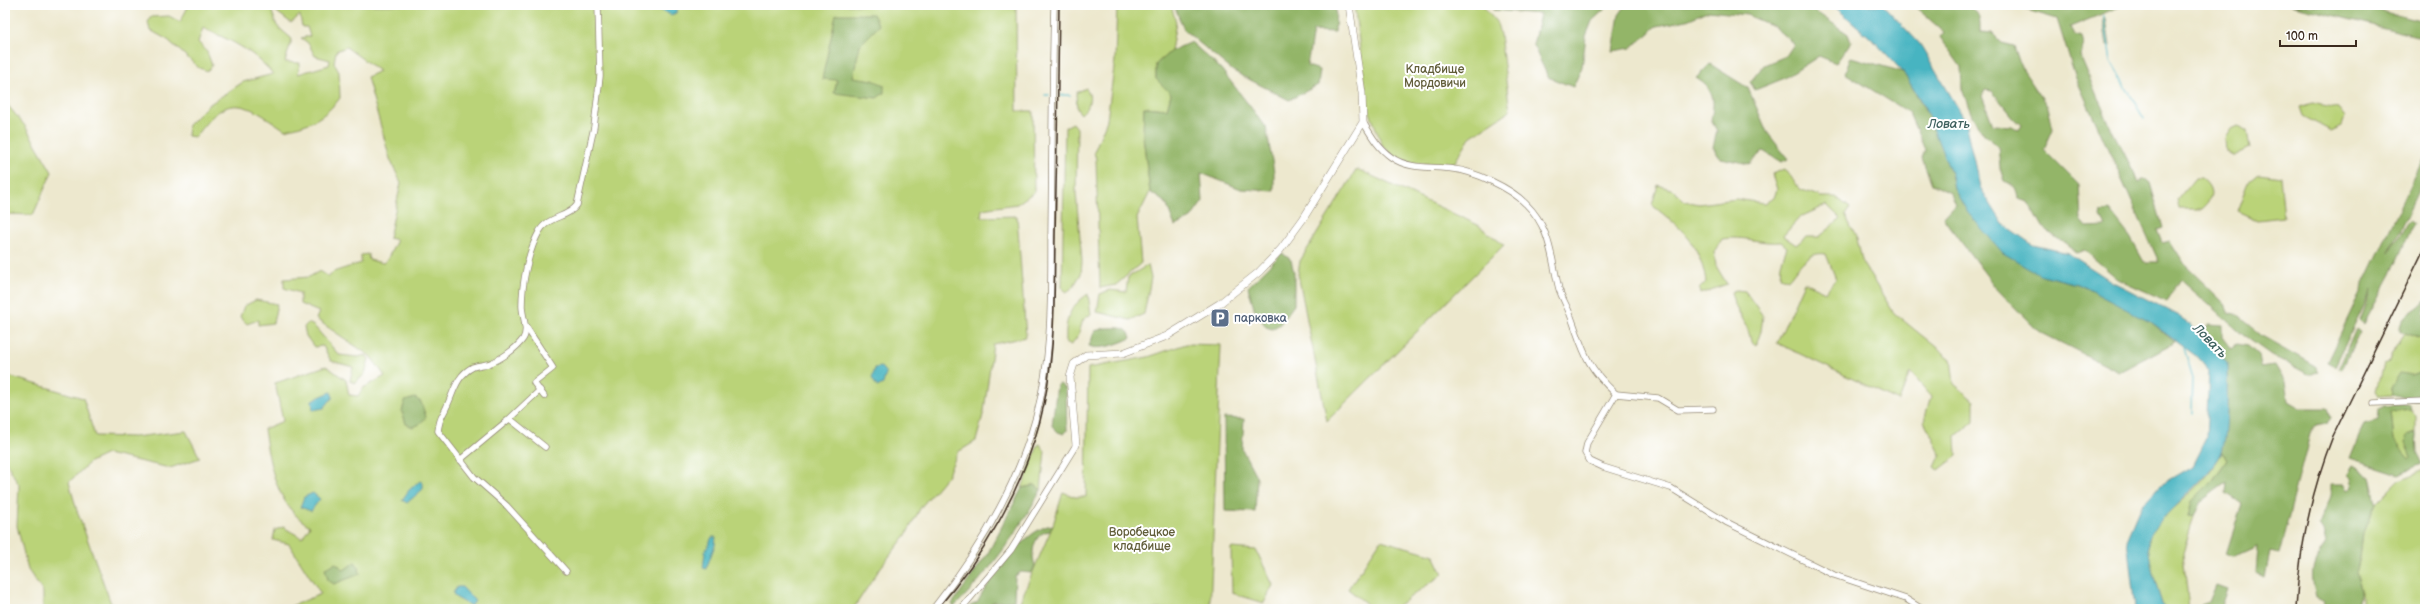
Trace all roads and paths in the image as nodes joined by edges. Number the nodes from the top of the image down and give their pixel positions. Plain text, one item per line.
1 (598, 5) edge
2 (1054, 5) edge
3 (1349, 5) edge
4 (1363, 122) junction
5 (525, 325) junction
6 (540, 390) junction
7 (1616, 394) junction
8 (544, 396) dead end
9 (2425, 400) edge
10 (2374, 403) dead end
11 (1712, 410) dead end
12 (510, 419) junction
13 (1076, 445) joint
14 (545, 448) dead end
15 (460, 460) junction
16 (566, 571) dead end
17 (933, 609) edge
18 (961, 609) edge
19 (1922, 609) edge

1 - 5 street
2 - 17 street
3 - 4 street
4 - 7 street
4 - 13 street
5 - 6 street
5 - 15 street
6 - 8 street
6 - 12 street
7 - 11 street
7 - 19 street
9 - 10 street
12 - 14 street
12 - 15 street
13 - 18 street
15 - 16 street

